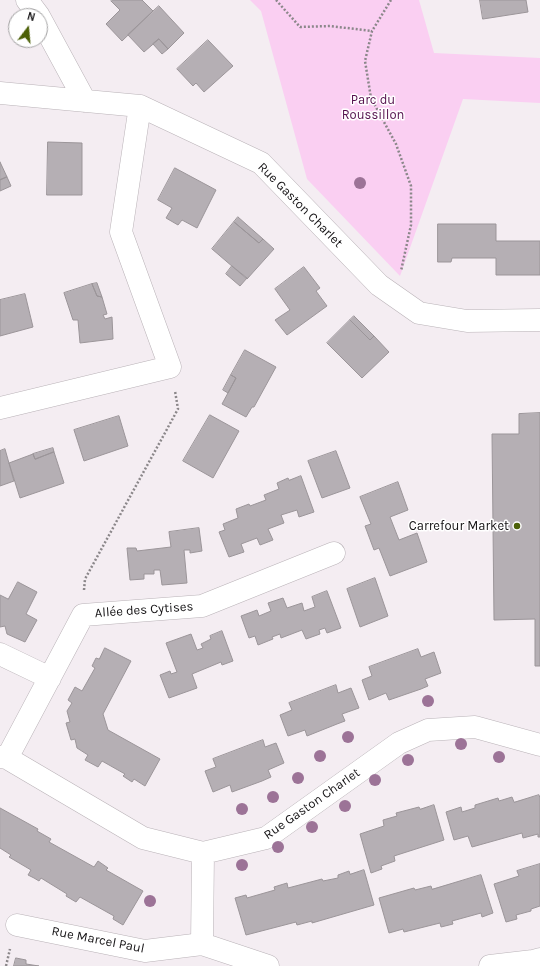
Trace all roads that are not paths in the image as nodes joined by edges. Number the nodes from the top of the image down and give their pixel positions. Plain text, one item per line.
1 (48, 33) edge
2 (0, 93) edge
3 (85, 101) junction
4 (140, 106) junction
5 (540, 320) edge
6 (0, 408) edge
7 (334, 553) dead end
8 (0, 654) edge
9 (50, 678) junction
10 (540, 745) edge
11 (3, 757) edge
12 (203, 853) junction
13 (17, 925) dead end
14 (202, 944) junction
15 (540, 959) edge
16 (268, 966) edge
17 (490, 966) edge

1 - 3 street
2 - 3 street, Rue Gaston Charlet
3 - 4 street, Rue Gaston Charlet
4 - 5 street, Rue Gaston Charlet
4 - 6 street
7 - 9 street, Allée des Cytises
8 - 9 street
9 - 11 street, Allée des Cytises
10 - 12 street, Rue Gaston Charlet
11 - 12 street, Rue Gaston Charlet
12 - 14 street
13 - 14 street, Rue Marcel Paul
14 - 16 street, Rue Marcel Paul
15 - 17 street

